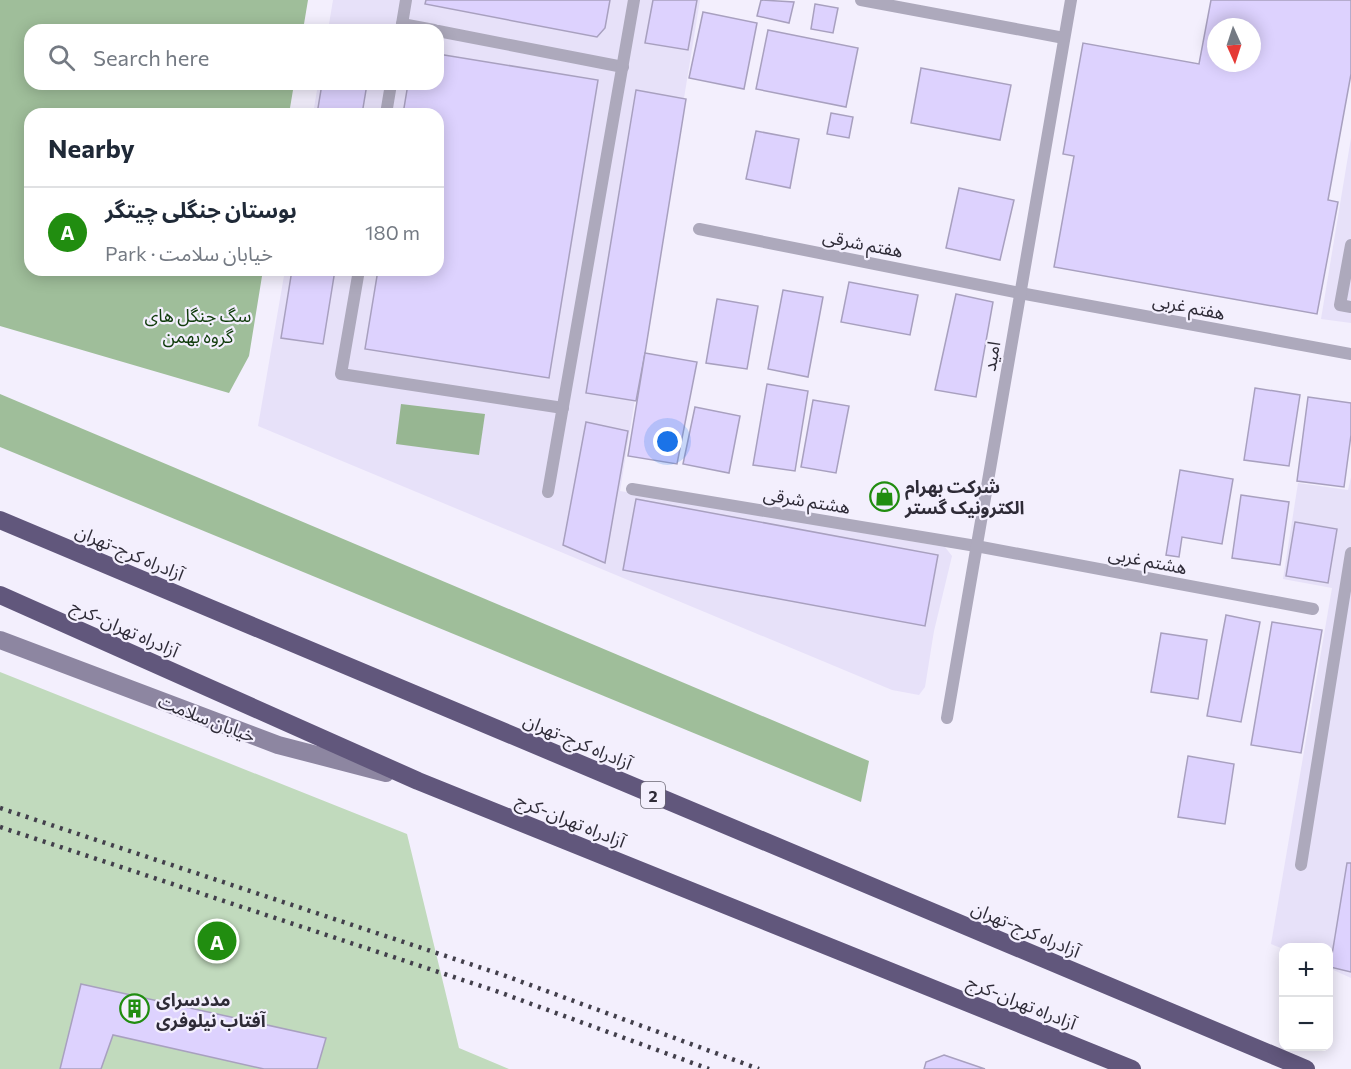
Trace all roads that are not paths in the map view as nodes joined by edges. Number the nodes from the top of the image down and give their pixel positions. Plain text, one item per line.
1 (406, 0) edge
2 (634, 0) edge
3 (861, 0) edge
4 (1071, 0) edge
5 (402, 24) edge
6 (444, 32) edge
7 (1064, 38) junction
8 (623, 67) junction
9 (390, 90) edge
10 (387, 108) edge
11 (699, 229) dead end
12 (1351, 245) edge
13 (358, 276) edge
14 (1020, 292) junction
15 (1351, 307) edge
16 (1351, 354) edge
17 (563, 408) junction
18 (632, 489) dead end
19 (548, 492) dead end
20 (0, 520) edge
21 (976, 546) junction
22 (1351, 553) edge
23 (0, 595) edge
24 (1313, 609) dead end
25 (0, 640) edge
26 (947, 718) dead end
27 (418, 781) junction
28 (1301, 866) dead end
29 (1132, 1069) edge
30 (1306, 1069) edge

1 - 5 lane
2 - 8 lane
3 - 7 lane
4 - 7 lane, امید
6 - 8 lane
7 - 14 lane, امید
8 - 17 lane
9 - 10 lane
11 - 14 lane, هفتم شرقی
12 - 15 lane
13 - 17 lane
14 - 16 lane, هفتم غربی
14 - 21 lane, امید
17 - 19 lane
18 - 21 lane, هشتم شرقی
20 - 30 highway, آزادراه کرج-تهران / 2
21 - 24 lane, هشتم غربی
21 - 26 lane, امید
22 - 28 lane
23 - 27 highway, آزادراه تهران-کرج
25 - 27 main road, خیابان سلامت
27 - 29 highway, آزادراه تهران-کرج

